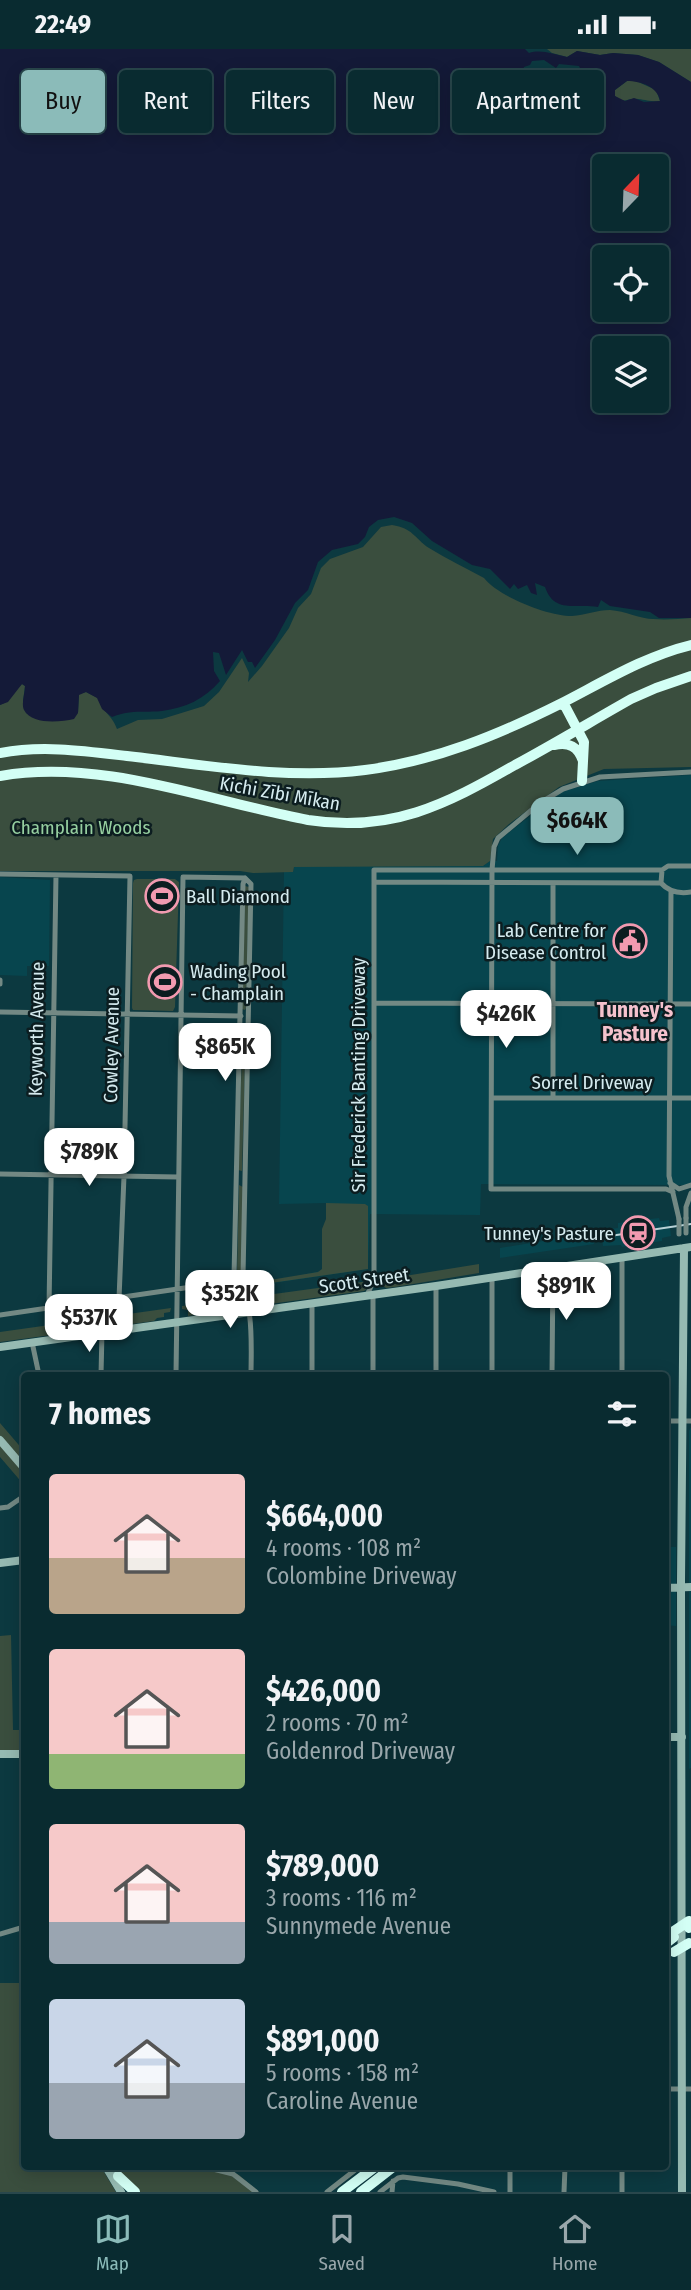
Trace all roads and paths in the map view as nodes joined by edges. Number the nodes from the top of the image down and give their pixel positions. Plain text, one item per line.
1 (691, 645) edge
2 (691, 676) edge
3 (560, 704) junction
4 (578, 729) junction
5 (548, 747) junction
6 (0, 753) edge
7 (583, 761) junction
8 (691, 772) edge
9 (0, 776) edge
10 (582, 781) junction
11 (691, 866) edge
12 (492, 870) junction
13 (662, 870) junction
14 (0, 874) edge
15 (56, 875) junction
16 (245, 878) junction
17 (374, 882) junction
18 (492, 883) junction
19 (553, 883) junction
20 (661, 883) junction
21 (671, 891) junction
22 (691, 892) edge
23 (374, 1003) junction
24 (491, 1003) junction
25 (553, 1004) junction
26 (670, 1004) junction
27 (691, 1004) edge
28 (0, 1012) edge
29 (53, 1013) junction
30 (127, 1014) junction
31 (181, 1015) junction
32 (239, 1016) junction
33 (248, 1017) junction
34 (493, 1098) junction
35 (553, 1098) junction
36 (670, 1098) junction
37 (691, 1098) edge
38 (0, 1174) edge
39 (50, 1175) junction
40 (124, 1176) junction
41 (178, 1177) junction
42 (236, 1179) junction
43 (244, 1179) junction
44 (670, 1183) junction
45 (691, 1185) edge
46 (673, 1192) junction
47 (691, 1193) edge
48 (682, 1218) junction
49 (687, 1247) edge
50 (622, 1257) junction
51 (553, 1267) junction
52 (492, 1276) junction
53 (374, 1280) junction
54 (239, 1284) junction
55 (436, 1286) junction
56 (176, 1293) junction
57 (384, 1293) junction
58 (370, 1295) junction
59 (118, 1299) junction
60 (312, 1303) junction
61 (49, 1308) junction
62 (250, 1313) junction
63 (0, 1315) edge
64 (176, 1322) junction
65 (102, 1332) junction
66 (32, 1342) junction
67 (0, 1347) edge
68 (38, 1372) edge
69 (101, 1372) edge
70 (176, 1372) edge
71 (251, 1372) edge
72 (312, 1372) edge
73 (373, 1372) edge
74 (436, 1372) edge
75 (492, 1372) edge
76 (552, 1372) edge
77 (622, 1372) edge
78 (687, 1421) edge
79 (669, 1422) edge
80 (0, 1440) edge
81 (21, 1464) edge
82 (21, 1498) edge
83 (0, 1508) edge
84 (21, 1560) edge
85 (0, 1563) edge
86 (686, 1588) edge
87 (669, 1737) edge
88 (682, 1737) junction
89 (0, 1754) edge
90 (21, 1754) edge
91 (687, 1770) edge
92 (690, 1924) edge
93 (21, 1928) edge
94 (0, 1934) edge
95 (669, 1938) edge
96 (690, 1942) edge
97 (669, 1955) edge
98 (687, 1974) edge
99 (686, 2089) edge
100 (108, 2170) edge
101 (222, 2170) edge
102 (355, 2170) edge
103 (371, 2170) edge
104 (389, 2170) edge
105 (510, 2170) edge
106 (565, 2170) edge
107 (622, 2170) edge
108 (116, 2171) edge
109 (393, 2181) junction
110 (121, 2192) edge
111 (130, 2192) edge
112 (135, 2192) edge
113 (256, 2192) edge
114 (327, 2192) edge
115 (342, 2192) edge
116 (361, 2192) edge
117 (380, 2192) edge
118 (392, 2192) edge
119 (495, 2192) edge
120 (510, 2192) edge
121 (564, 2192) edge
122 (622, 2192) edge
123 (681, 2192) edge

1 - 3 highway, Kichi Zībī Mīkan
2 - 4 highway, Kichi Zībī Mīkan
3 - 4 highway
3 - 6 highway, Kichi Zībī Mīkan
4 - 5 highway, Kichi Zībī Mīkan
4 - 7 highway
5 - 7 highway
5 - 9 highway, Kichi Zībī Mīkan
7 - 10 highway
8 - 10 street
10 - 12 street
11 - 13 street
12 - 13 street
12 - 17 street, Sir Frederick Banting Driveway
12 - 18 street
13 - 20 street
14 - 15 street
15 - 29 street, Keyworth Avenue
15 - 30 street, Cowley Avenue
16 - 31 street
16 - 32 street
16 - 33 street
17 - 18 street
17 - 23 street, Sir Frederick Banting Driveway
18 - 19 street
18 - 24 street
19 - 20 street
19 - 25 street
20 - 21 street
21 - 22 street
21 - 26 street
23 - 24 street
23 - 53 street, Sir Frederick Banting Driveway
24 - 25 street
24 - 34 street
25 - 26 street
25 - 35 street
26 - 27 street
26 - 36 street
28 - 29 street
29 - 30 street
29 - 39 street, Keyworth Avenue
30 - 31 street
30 - 40 street, Cowley Avenue
31 - 32 street
31 - 41 street
32 - 33 street
32 - 42 street
33 - 43 street
34 - 35 street, Sorrel Driveway
34 - 46 street
35 - 36 street, Sorrel Driveway
36 - 37 street, Sorrel Driveway
36 - 44 street
38 - 39 street
39 - 40 street
39 - 61 street, Keyworth Avenue
40 - 41 street
40 - 59 street, Cowley Avenue
41 - 56 street
42 - 43 street
42 - 54 street
43 - 54 street
44 - 45 street
44 - 46 street
46 - 48 street
47 - 48 street
48 - 49 street, bridge
49 - 50 street, Scott Street
49 - 78 street
50 - 51 street, Scott Street
50 - 77 street
51 - 52 street, Scott Street
51 - 76 street
52 - 55 street, Scott Street
52 - 75 street
53 - 57 street
53 - 58 street, Sir Frederick Banting Driveway
54 - 56 street
54 - 62 street
55 - 57 street, Scott Street
55 - 74 street
56 - 59 street
56 - 64 street
57 - 58 street, Scott Street
58 - 60 street, Scott Street
58 - 73 street
59 - 61 street
60 - 62 street, Scott Street
60 - 72 street
61 - 63 street
62 - 64 street, Scott Street
62 - 71 street
64 - 65 street, Scott Street
64 - 70 street
65 - 66 street, Scott Street
65 - 69 street
66 - 67 street, Scott Street
66 - 68 street
78 - 79 street
78 - 86 street
80 - 81 street
82 - 83 street
84 - 85 street
86 - 88 street
87 - 88 street
88 - 91 street
89 - 90 street
91 - 98 street
92 - 95 highway
93 - 94 street
96 - 97 highway, bridge
98 - 99 street
99 - 123 street
100 - 110 street
101 - 113 street
102 - 114 street
103 - 115 highway
104 - 116 highway
105 - 120 street
106 - 121 street
107 - 122 street
108 - 111 street
108 - 112 highway
109 - 117 street
109 - 118 street
109 - 119 street

